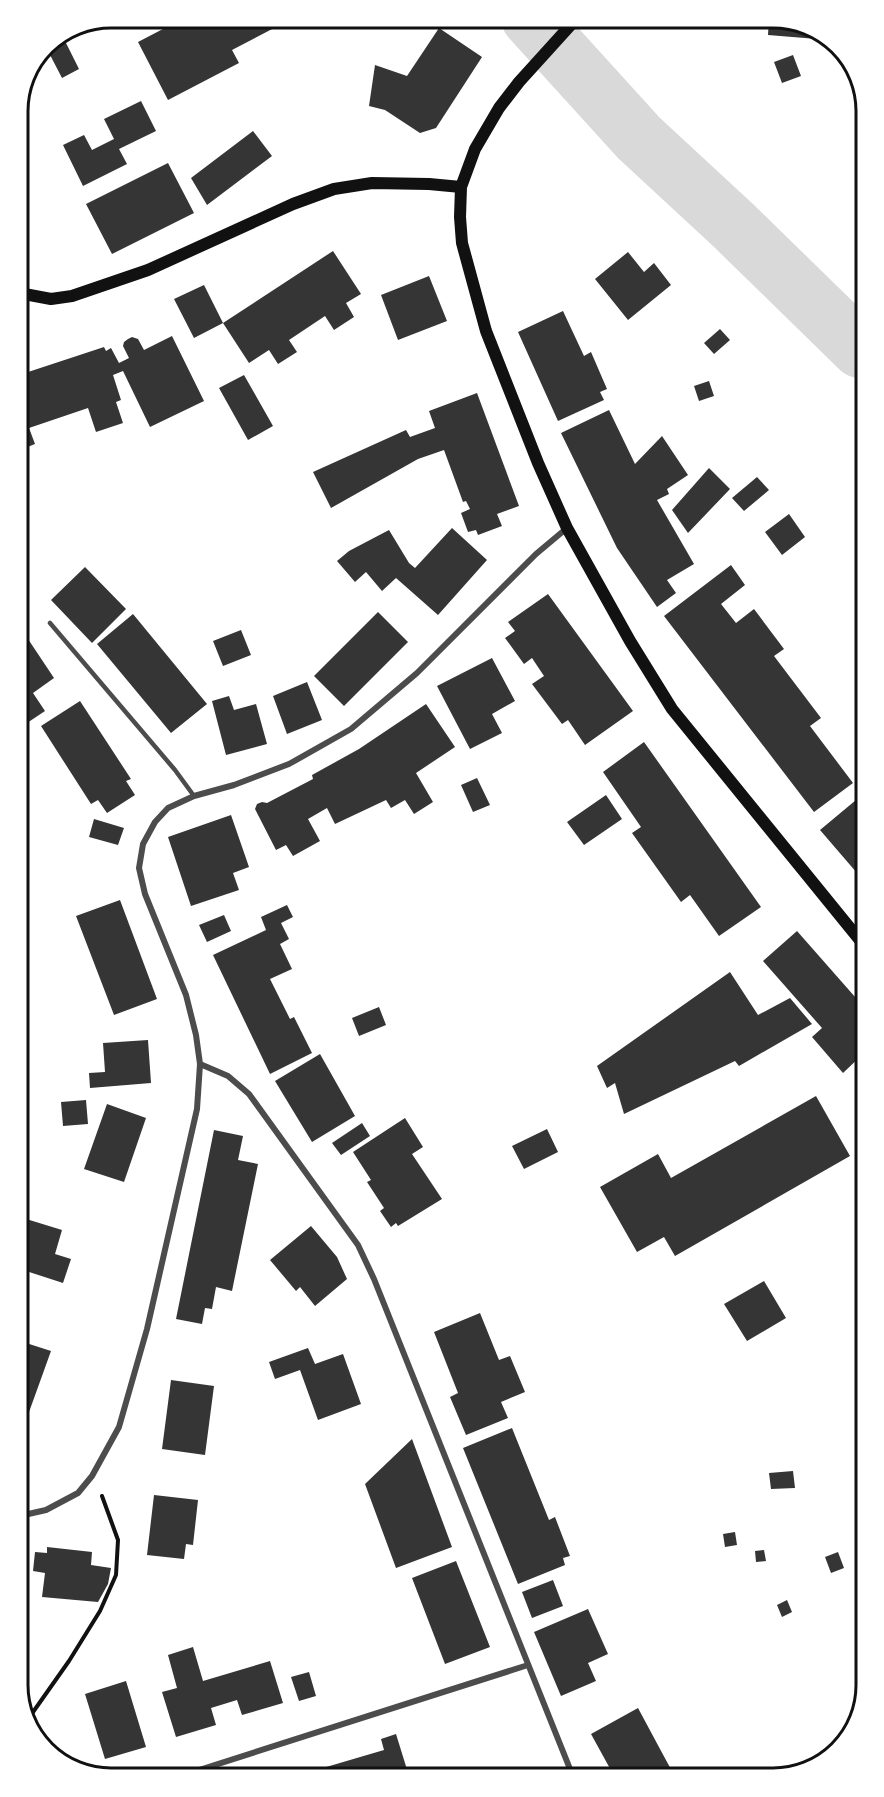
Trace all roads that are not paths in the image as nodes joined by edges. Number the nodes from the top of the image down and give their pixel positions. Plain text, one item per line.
1 (567, 29) edge
2 (461, 187) junction
3 (29, 295) edge
4 (567, 528) junction
5 (50, 623) dead end
6 (194, 796) junction
7 (856, 935) edge
8 (200, 1064) junction
9 (28, 1514) edge
10 (528, 1665) junction
11 (205, 1768) edge
12 (570, 1768) edge

1 - 2 main road
2 - 3 main road
2 - 4 main road
4 - 6 street
4 - 7 main road
5 - 6 lane
6 - 8 street
8 - 9 street
8 - 10 street
10 - 11 street
10 - 12 street

